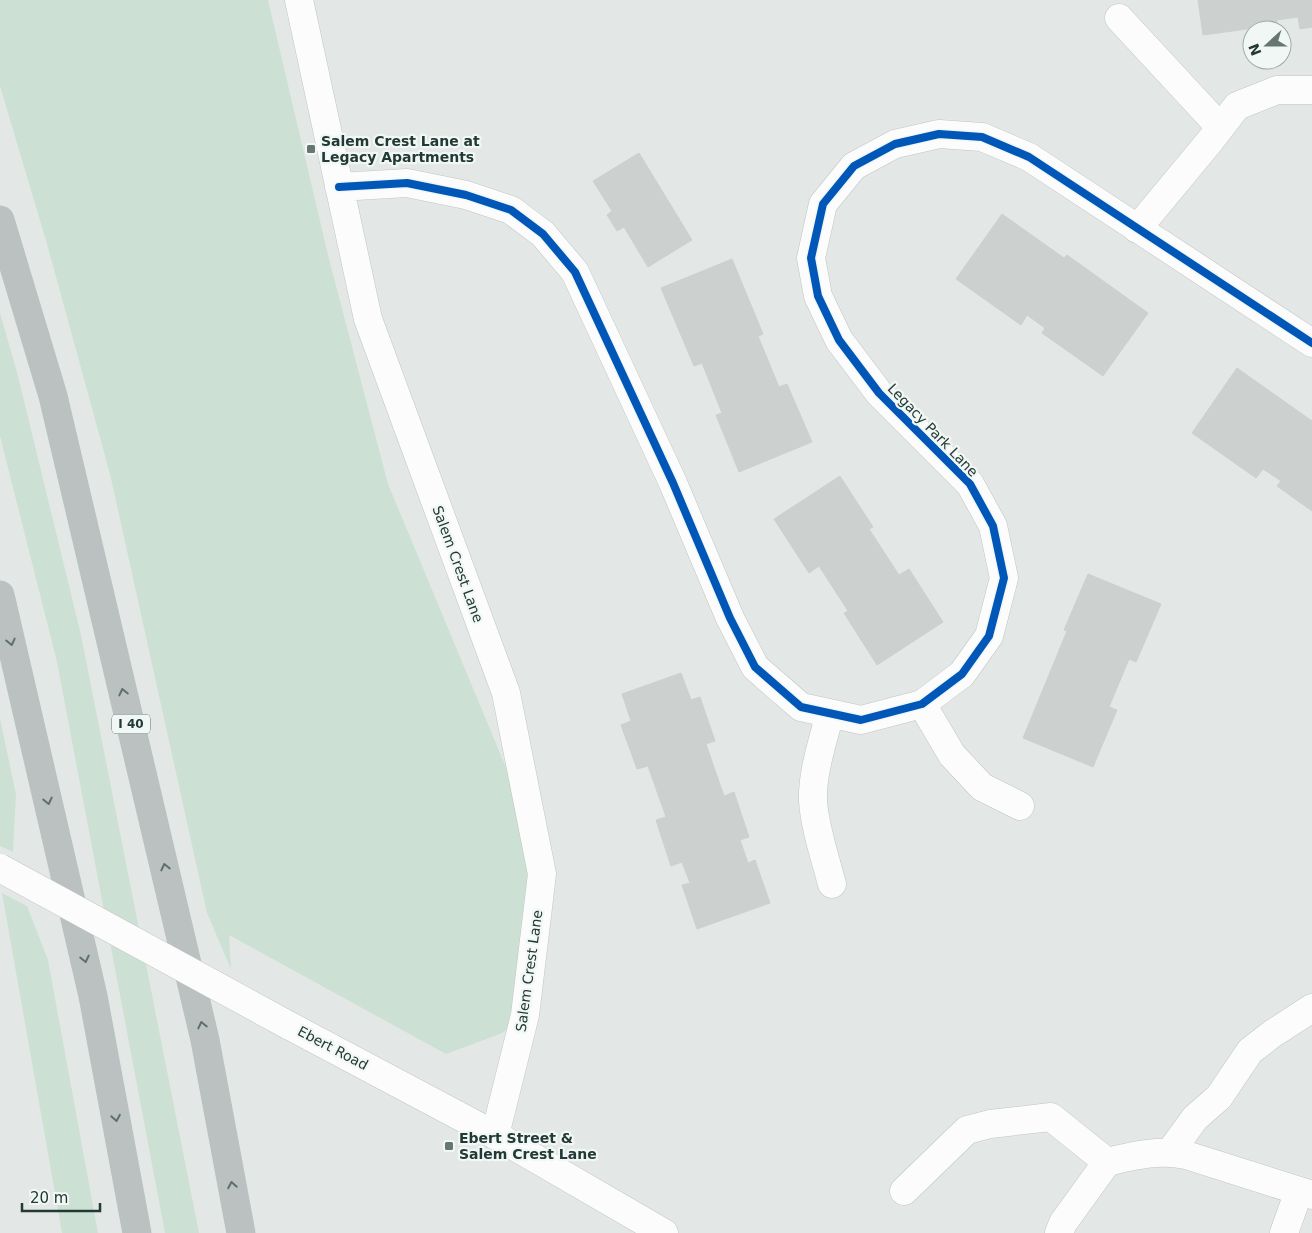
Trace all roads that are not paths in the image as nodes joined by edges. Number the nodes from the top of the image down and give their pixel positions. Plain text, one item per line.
1 (299, 0) edge
2 (1119, 18) dead end
3 (1312, 90) edge
4 (1220, 127) junction
5 (339, 187) junction
6 (0, 220) edge
7 (1137, 229) junction
8 (1312, 343) edge
9 (0, 595) edge
10 (922, 704) junction
11 (830, 713) junction
12 (1020, 806) dead end
13 (0, 868) edge
14 (832, 884) dead end
15 (1312, 1008) edge
16 (495, 1134) junction
17 (1171, 1152) junction
18 (1107, 1162) junction
19 (904, 1191) dead end
20 (1306, 1193) edge
21 (137, 1233) edge
22 (241, 1233) edge
23 (664, 1233) edge
24 (1060, 1233) edge
25 (1284, 1233) edge

1 - 5 street, Salem Crest Lane
2 - 4 street
3 - 4 street
4 - 7 street
5 - 11 street, Legacy Park Lane
5 - 16 street, Salem Crest Lane
22 -> 6 highway, I 40
7 - 8 street, Legacy Park Lane
7 - 10 street, Legacy Park Lane
9 -> 21 highway
10 - 11 street, Legacy Park Lane
10 - 12 street
11 - 14 street
13 - 16 street, Ebert Road, bridge
15 - 17 street
16 - 23 street, Ebert Road
17 - 18 street
17 - 20 street
18 - 19 street
18 - 24 street
20 - 25 street

